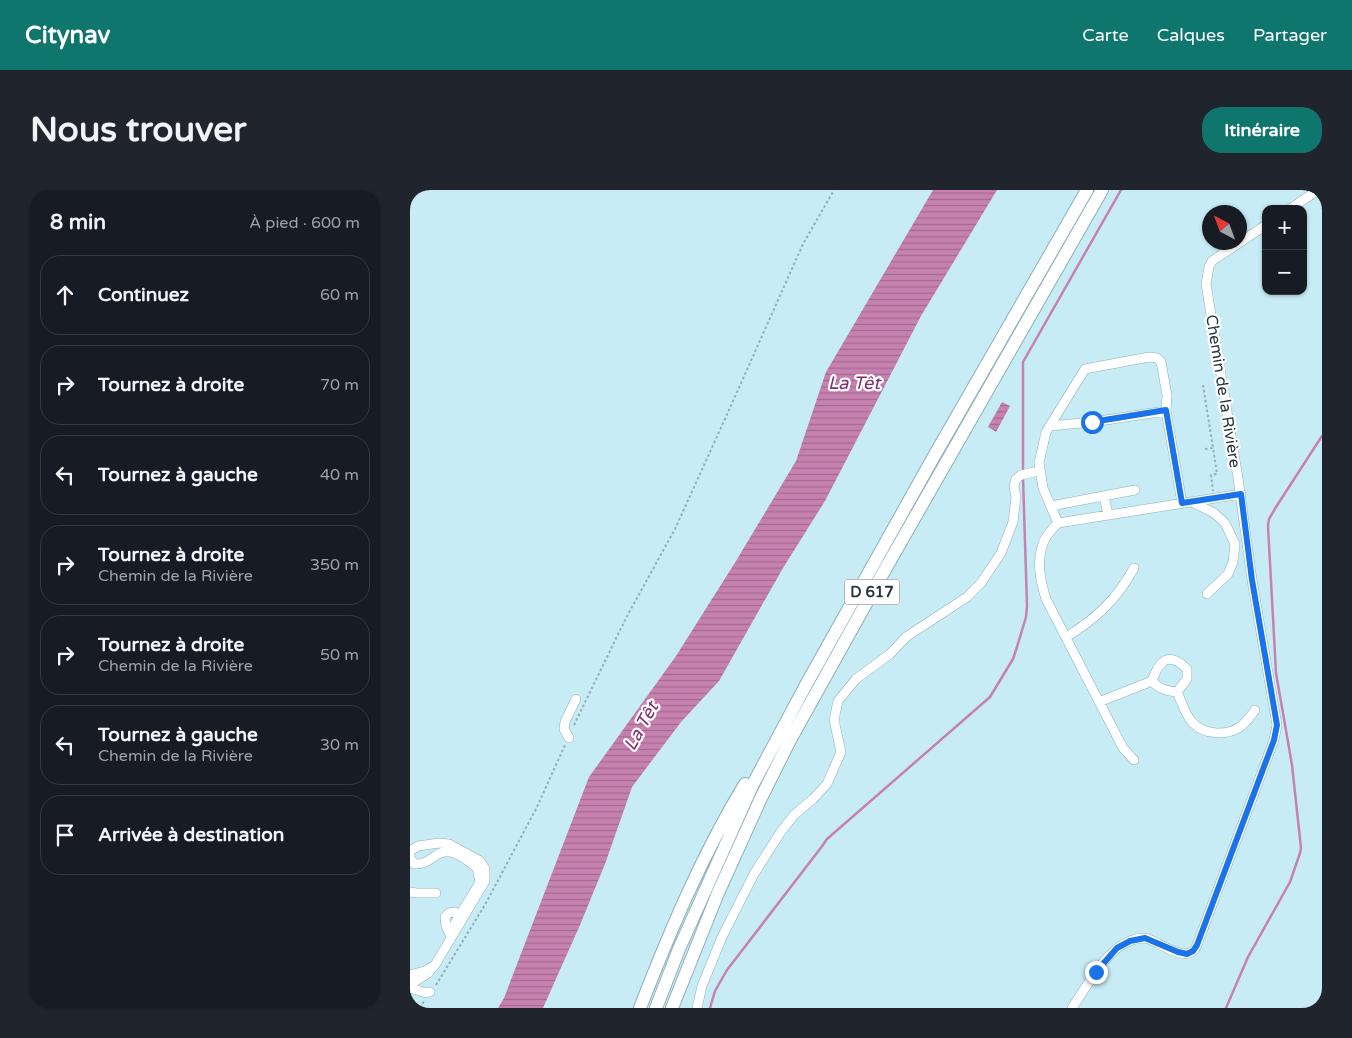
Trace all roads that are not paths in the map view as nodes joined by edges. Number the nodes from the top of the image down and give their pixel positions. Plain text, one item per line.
1 (1087, 190) edge
2 (1102, 190) edge
3 (1318, 190) edge
4 (1296, 205) edge
5 (1262, 228) edge
6 (1166, 410) junction
7 (1050, 426) junction
8 (1027, 474) dead end
9 (1134, 490) dead end
10 (1241, 494) junction
11 (1104, 496) junction
12 (1187, 502) junction
13 (1051, 506) junction
14 (1108, 515) junction
15 (1058, 523) junction
16 (1134, 568) dead end
17 (1207, 594) dead end
18 (1066, 637) junction
19 (1152, 681) junction
20 (807, 683) junction
21 (1177, 692) junction
22 (576, 699) dead end
23 (1099, 702) junction
24 (1255, 710) dead end
25 (569, 738) road end
26 (1134, 760) dead end
27 (410, 892) edge
28 (436, 894) dead end
29 (451, 937) junction
30 (435, 964) junction
31 (410, 975) edge
32 (410, 987) edge
33 (430, 992) road end
34 (640, 1008) edge
35 (656, 1008) edge
36 (672, 1008) edge
37 (696, 1008) edge
38 (1072, 1008) edge

1 - 20 highway, D 617
2 - 36 highway, D 617
3 - 4 street
5 - 10 street, Chemin de la Rivière
6 - 7 street
6 - 7 street
6 - 12 street
7 - 13 street
8 - 37 street
9 - 11 street
10 - 12 street
10 - 38 street, Chemin de la Rivière
11 - 13 street
11 - 14 street
12 - 14 street
12 - 17 street
13 - 15 street
14 - 15 street
15 - 18 street
16 - 18 street
18 - 23 street
19 - 21 street
19 - 21 street
19 - 23 street
20 - 34 highway
20 - 35 highway, D 617
21 - 24 street
22 - 25 street
23 - 26 street
27 - 28 street
29 - 29 street
29 - 30 street
30 - 31 street
30 - 32 street
32 - 33 street

